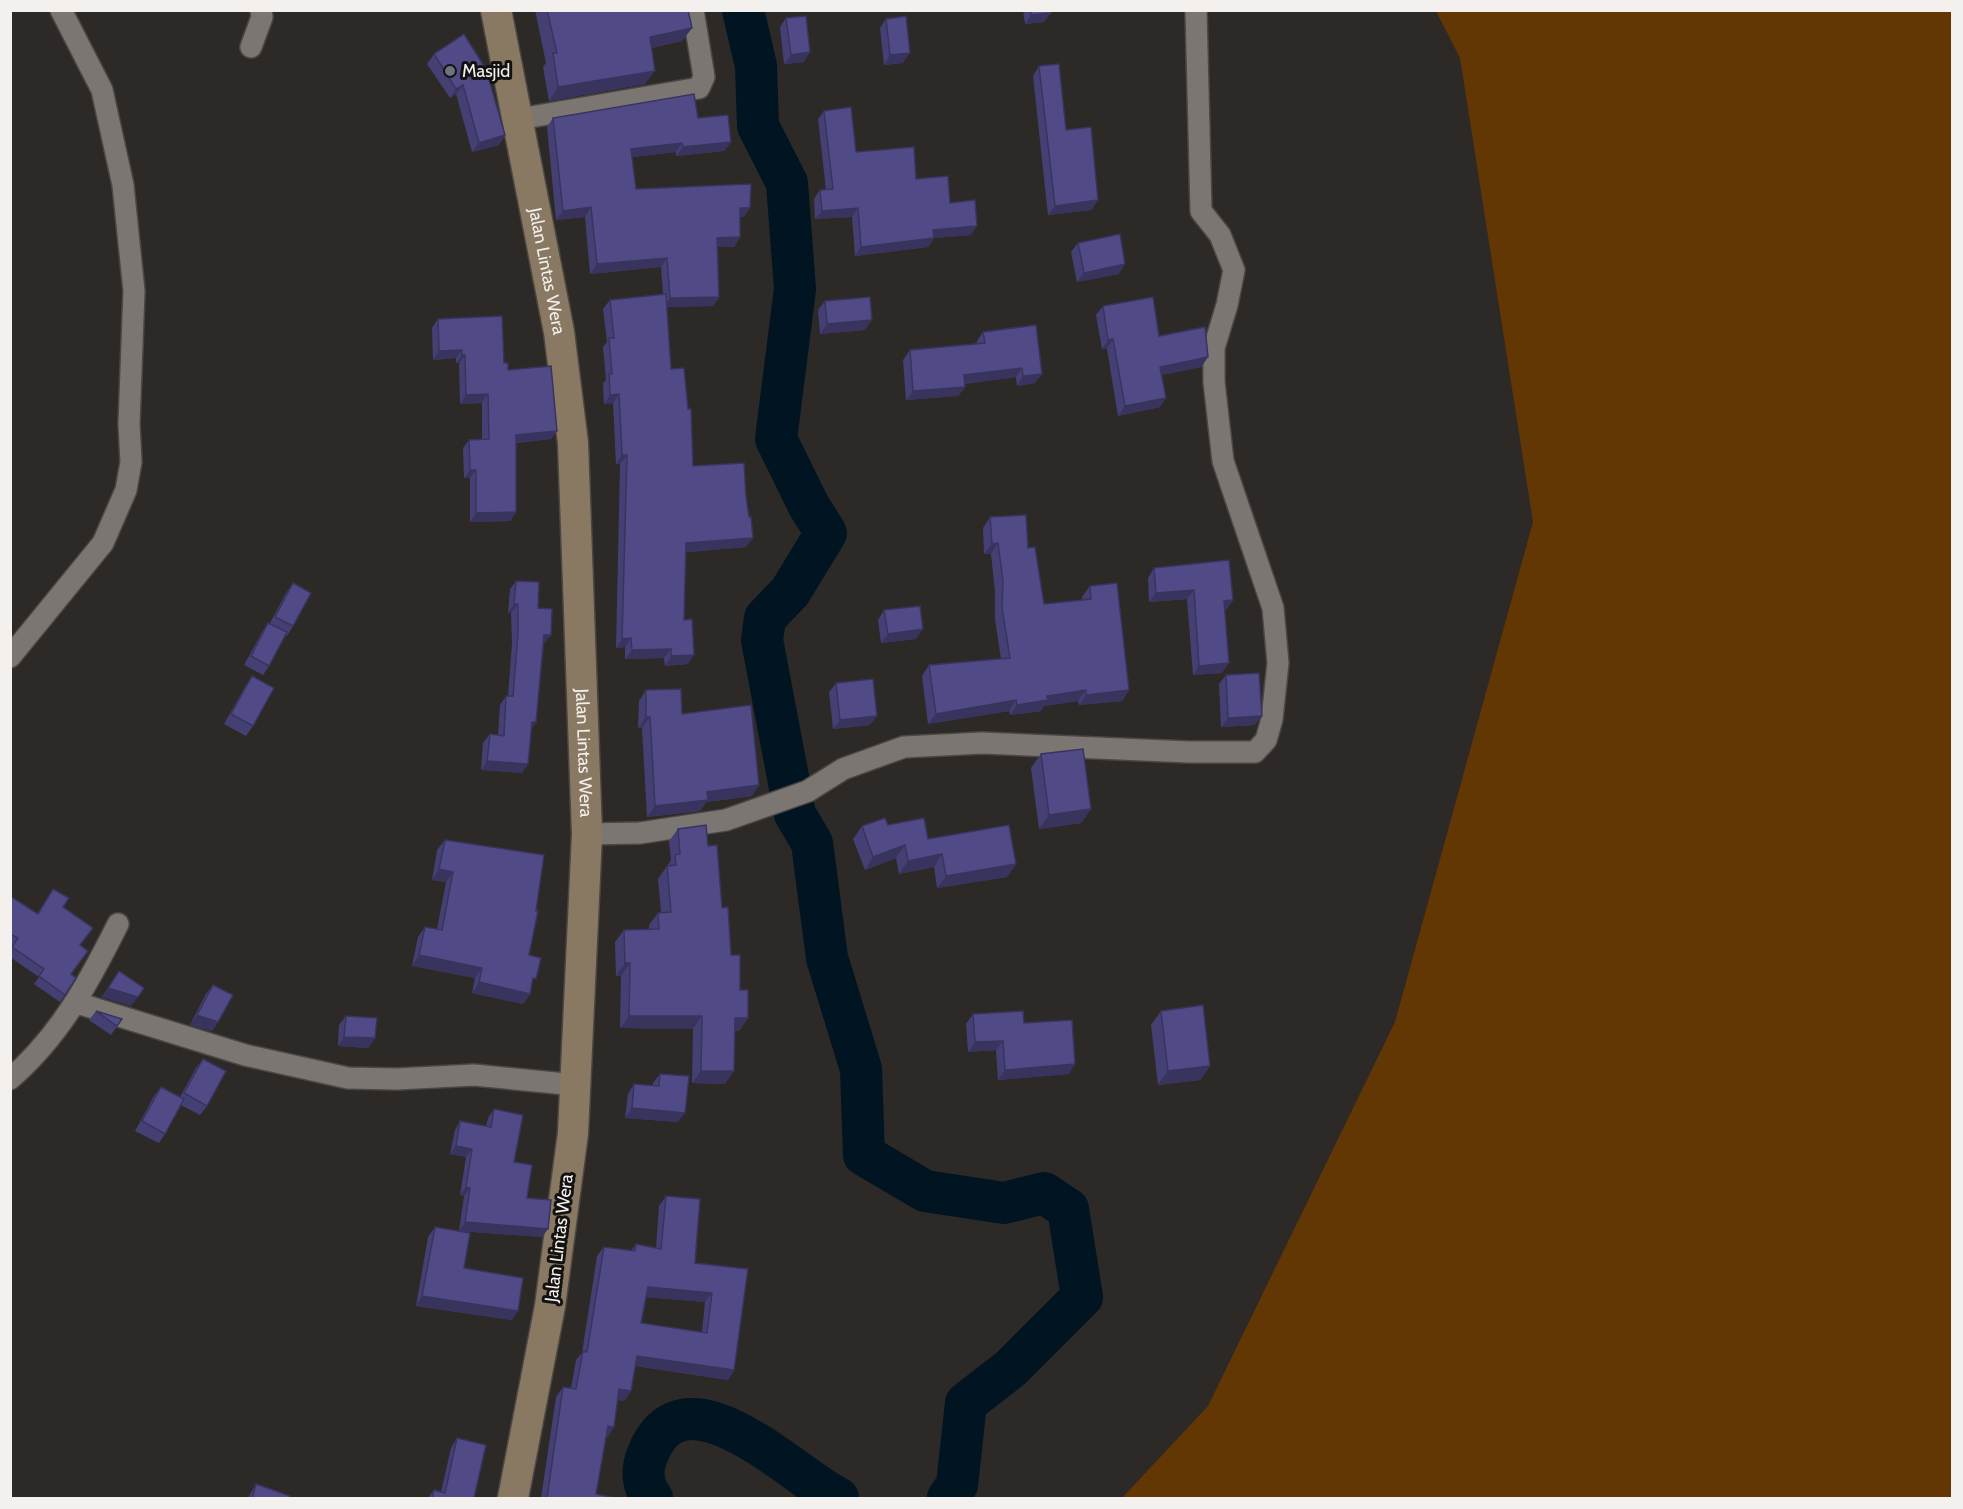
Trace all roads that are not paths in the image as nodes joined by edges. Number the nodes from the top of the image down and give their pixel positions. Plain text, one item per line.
1 (61, 10) edge
2 (261, 10) edge
3 (496, 10) edge
4 (693, 10) edge
5 (1196, 10) edge
6 (251, 47) dead end
7 (519, 119) junction
8 (10, 657) edge
9 (587, 834) junction
10 (118, 924) dead end
11 (77, 1003) junction
12 (10, 1079) edge
13 (576, 1085) junction
14 (513, 1498) edge

1 - 8 street
2 - 6 street
3 - 7 main road, Jalan Lintas Wera
4 - 7 street
5 - 9 street
7 - 9 main road, Jalan Lintas Wera
9 - 13 main road, Jalan Lintas Wera
10 - 11 street
11 - 12 street
11 - 13 street
13 - 14 main road, Jalan Lintas Wera

